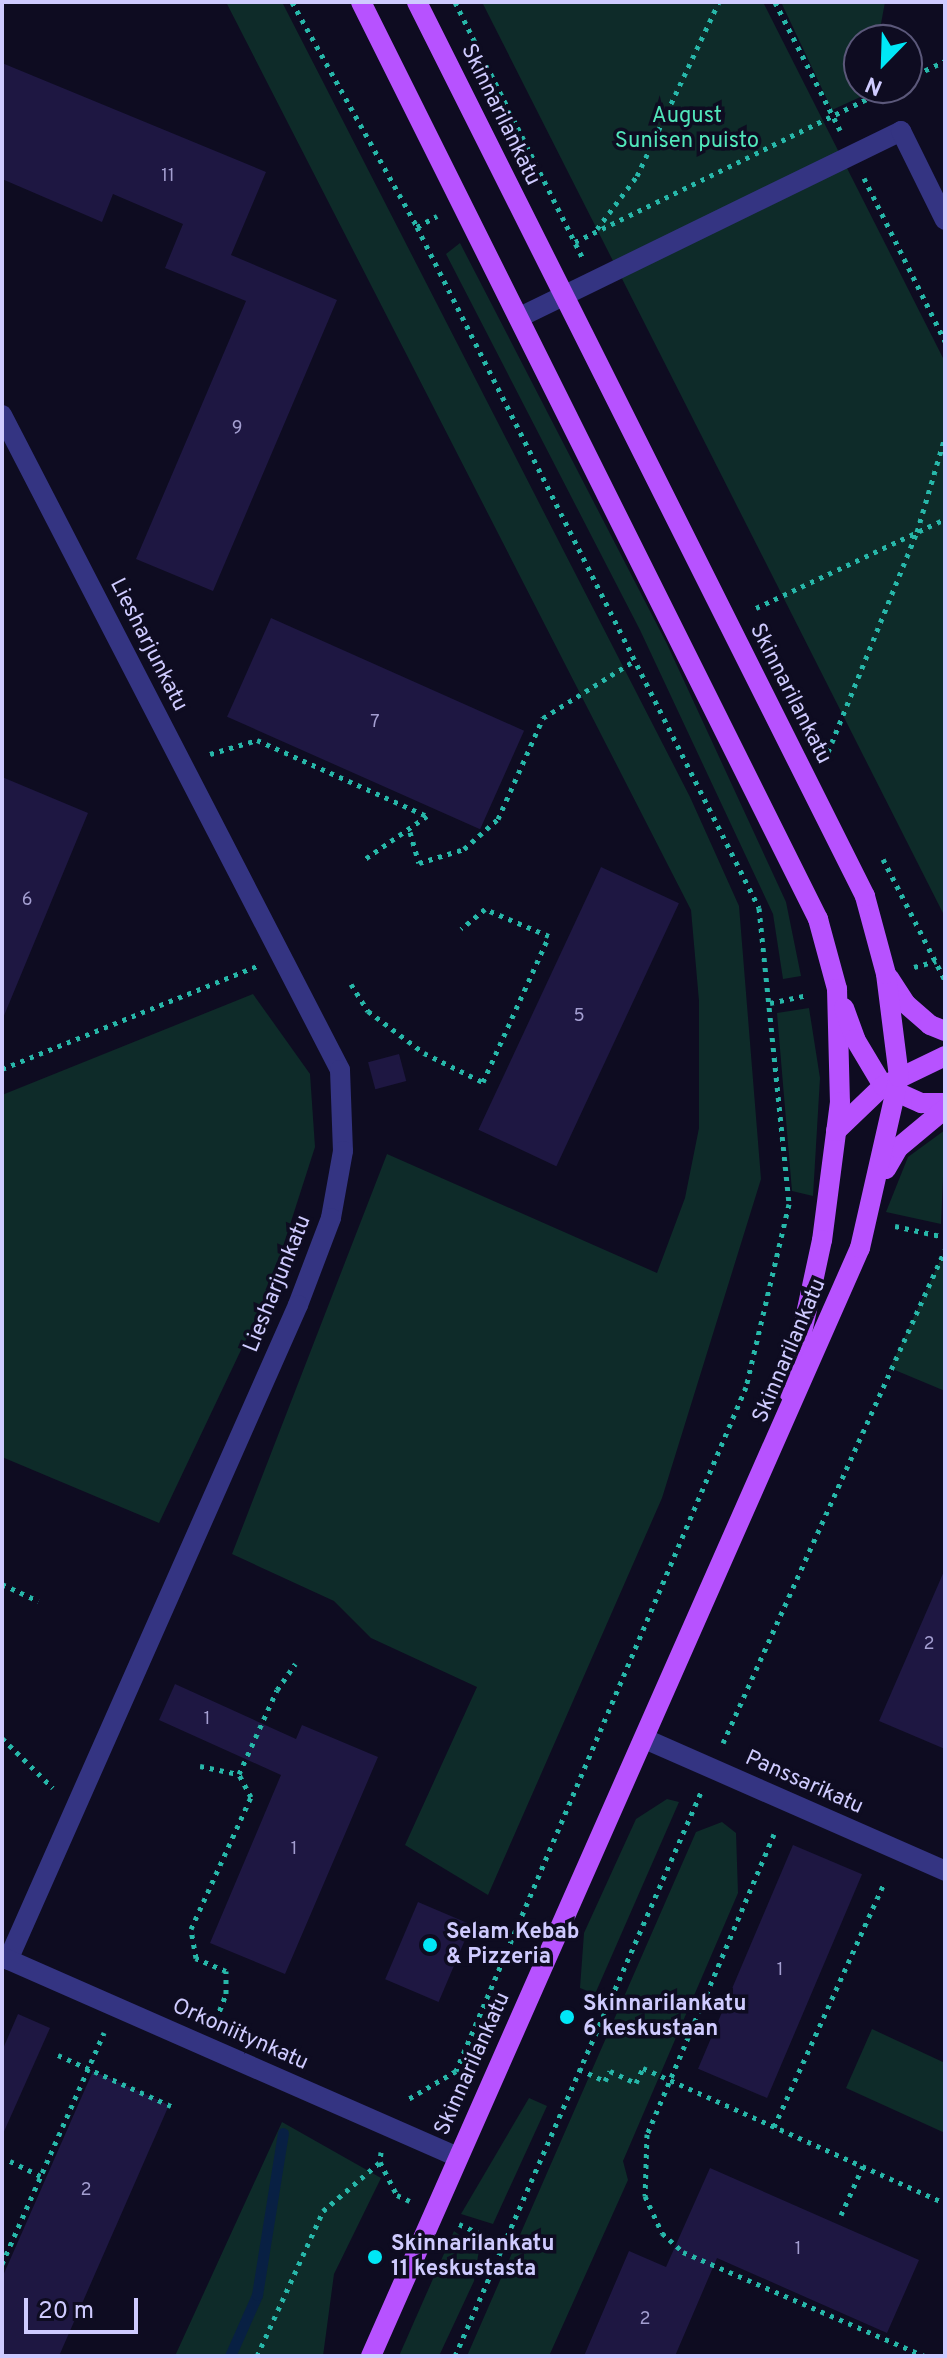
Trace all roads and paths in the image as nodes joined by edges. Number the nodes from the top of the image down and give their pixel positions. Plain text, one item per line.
1 (292, 2) edge
2 (361, 2) edge
3 (417, 2) edge
4 (719, 2) edge
5 (945, 61) edge
6 (923, 71) edge
7 (856, 104) edge
8 (945, 220) edge
9 (596, 229) junction
10 (575, 242) dead end
11 (564, 296) junction
12 (520, 317) junction
13 (2, 415) edge
14 (945, 437) edge
15 (945, 519) edge
16 (917, 532) junction
17 (756, 608) dead end
18 (634, 661) junction
19 (828, 752) dead end
20 (183, 765) junction
21 (410, 832) junction
22 (362, 861) dead end
23 (461, 929) dead end
24 (265, 962) dead end
25 (886, 974) junction
26 (351, 984) dead end
27 (837, 989) junction
28 (945, 1031) edge
29 (945, 1056) edge
30 (2, 1069) edge
31 (893, 1086) junction
32 (945, 1106) edge
33 (836, 1131) junction
34 (876, 1187) junction
35 (945, 1250) edge
36 (777, 1442) junction
37 (2, 1584) edge
38 (38, 1601) dead end
39 (295, 1664) dead end
40 (2, 1738) edge
41 (645, 1739) junction
42 (200, 1766) dead end
43 (712, 1768) junction
44 (239, 1774) junction
45 (60, 1776) dead end
46 (54, 1789) junction
47 (47, 1803) dead end
48 (774, 1834) dead end
49 (945, 1871) edge
50 (884, 1883) dead end
51 (5, 1958) edge
52 (116, 2007) junction
53 (215, 2021) dead end
54 (58, 2055) dead end
55 (88, 2069) junction
56 (579, 2069) junction
57 (670, 2081) junction
58 (171, 2106) dead end
59 (386, 2125) junction
60 (774, 2127) junction
61 (458, 2157) junction
62 (10, 2161) dead end
63 (380, 2162) junction
64 (863, 2166) junction
65 (41, 2176) junction
66 (945, 2203) edge
67 (433, 2212) junction
68 (841, 2215) dead end
69 (502, 2244) junction
70 (2, 2264) edge
71 (257, 2356) edge
72 (371, 2356) edge
73 (455, 2356) edge
74 (925, 2356) edge

1 - 18 path
2 - 12 main road, Skinnarilankatu
3 - 11 main road, Skinnarilankatu
4 - 9 path
5 - 6 path
7 - 9 path
8 - 11 street
9 - 10 path
11 - 12 street
11 - 25 main road, Skinnarilankatu
12 - 27 main road, Skinnarilankatu
13 - 20 street, Liesharjunkatu
14 - 16 path
15 - 16 path
16 - 17 path
16 - 19 path
18 - 21 path
18 - 59 path
20 - 21 path
20 - 51 street, Liesharjunkatu
21 - 22 path
23 - 26 path
24 - 30 path
25 - 28 main road
25 - 31 main road, Skinnarilankatu
27 - 31 main road
27 - 33 main road, Skinnarilankatu
29 - 31 main road
31 - 32 main road
31 - 33 main road
31 - 34 main road, Skinnarilankatu
32 - 34 main road
33 - 36 main road, Skinnarilankatu
34 - 36 main road, Skinnarilankatu
35 - 43 path
36 - 41 main road, Skinnarilankatu
37 - 38 path
39 - 44 path
40 - 46 path
41 - 43 street, Panssarikatu
41 - 61 main road, Skinnarilankatu
42 - 44 path
43 - 49 street, Panssarikatu
43 - 56 path
44 - 53 path
45 - 46 path
46 - 47 path
48 - 57 path
50 - 60 path
51 - 52 street, Orkoniitynkatu
52 - 55 path
52 - 59 street, Orkoniitynkatu
54 - 55 path
55 - 58 path
55 - 65 path
56 - 57 path
56 - 69 path
57 - 60 path
57 - 74 path
59 - 61 street, Orkoniitynkatu
59 - 63 path
60 - 64 path
61 - 67 main road, Skinnarilankatu
62 - 65 path
63 - 67 path
63 - 71 path
64 - 66 path
64 - 68 path
65 - 70 path
67 - 69 path
67 - 72 main road, Skinnarilankatu
69 - 73 path

